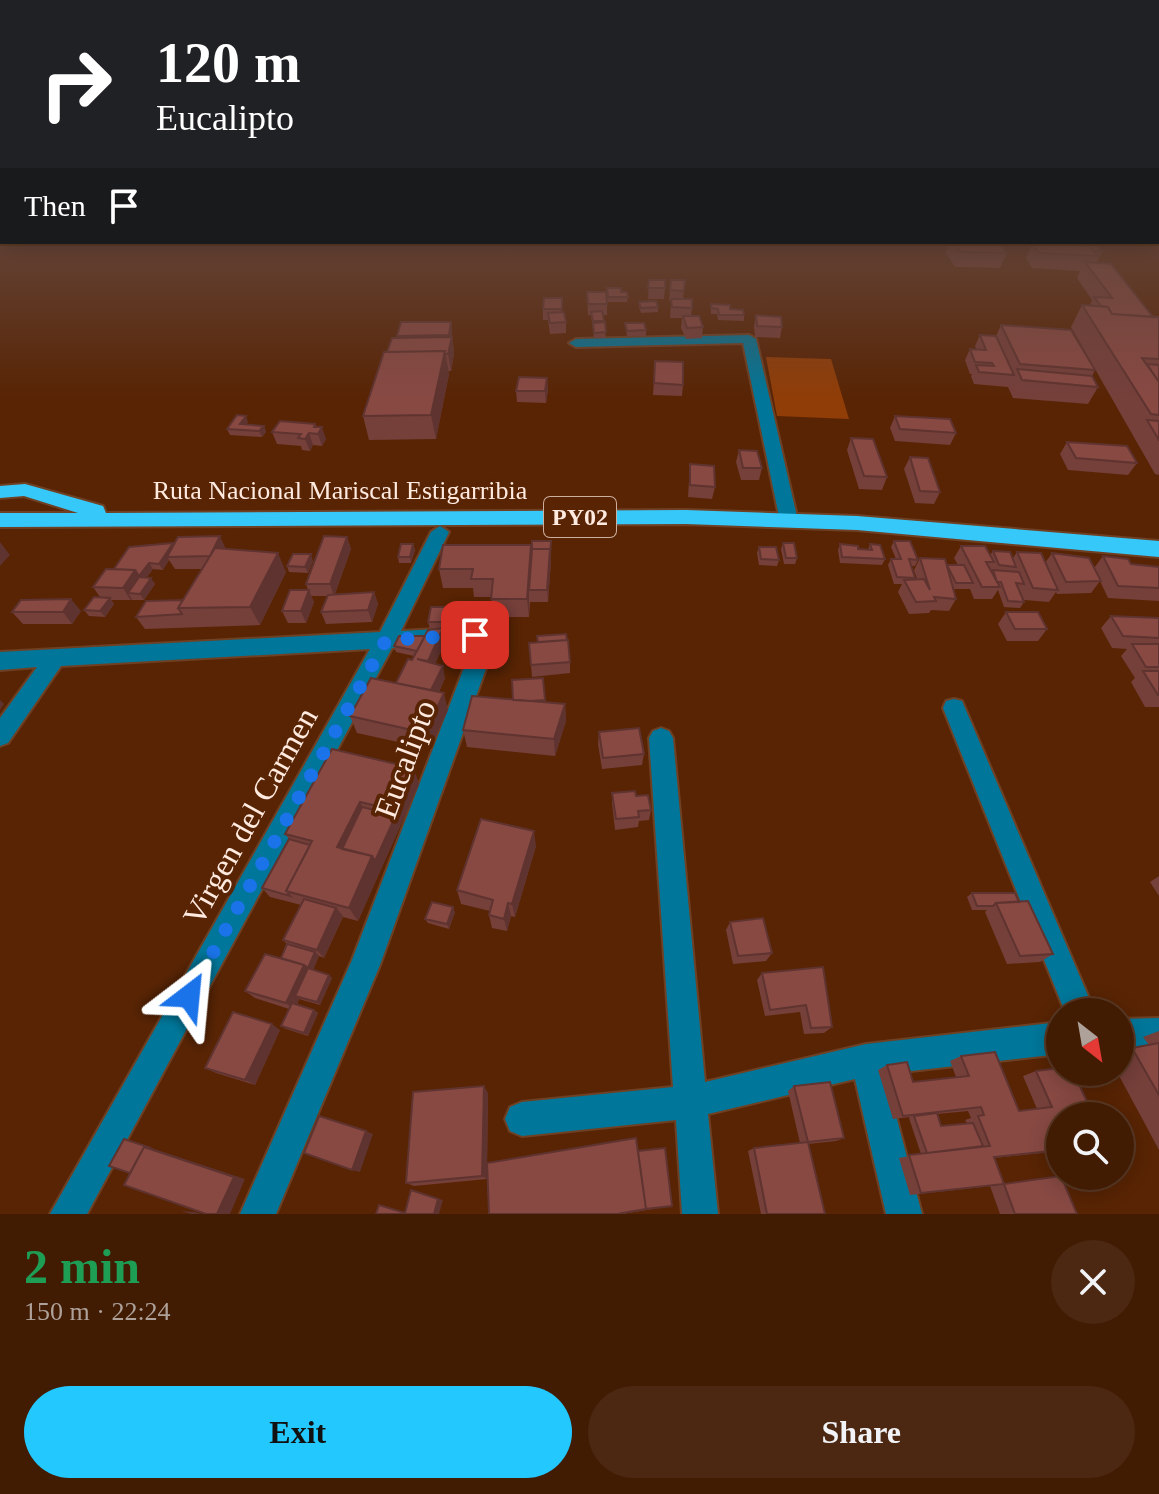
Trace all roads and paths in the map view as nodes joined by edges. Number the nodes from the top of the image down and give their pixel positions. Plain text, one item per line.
1 (576, 343) dead end
2 (0, 492) edge
3 (246, 519) junction
4 (0, 520) edge
5 (789, 521) junction
6 (440, 532) junction
7 (0, 535) edge
8 (1159, 549) edge
9 (1159, 564) edge
10 (386, 640) junction
11 (56, 657) junction
12 (0, 661) edge
13 (954, 708) dead end
14 (0, 736) edge
15 (661, 738) dead end
16 (1074, 998) edge
17 (1159, 1033) edge
18 (1134, 1034) edge
19 (1046, 1040) edge
20 (866, 1060) junction
21 (692, 1102) junction
22 (522, 1119) dead end
23 (68, 1214) edge
24 (258, 1214) edge
25 (700, 1214) edge
26 (904, 1214) edge

1 - 5 street
2 - 3 highway
3 - 4 highway, Ruta Nacional Mariscal Estigarribia / PY02
3 - 5 highway, Ruta Nacional Mariscal Estigarribia / PY02
5 - 8 highway, Ruta Nacional Mariscal Estigarribia / PY02
6 - 7 highway, Ruta Nacional Mariscal Estigarribia / PY02
6 - 9 highway, Ruta Nacional Mariscal Estigarribia / PY02
6 - 10 street, Virgen del Carmen
10 - 11 street, Eucalipto
10 - 23 street, Virgen del Carmen
10 - 24 street, Eucalipto
11 - 12 street, Eucalipto
11 - 14 street
13 - 16 street
15 - 21 street
17 - 18 street
19 - 20 street
20 - 21 street
20 - 26 street
21 - 22 street
21 - 25 street

